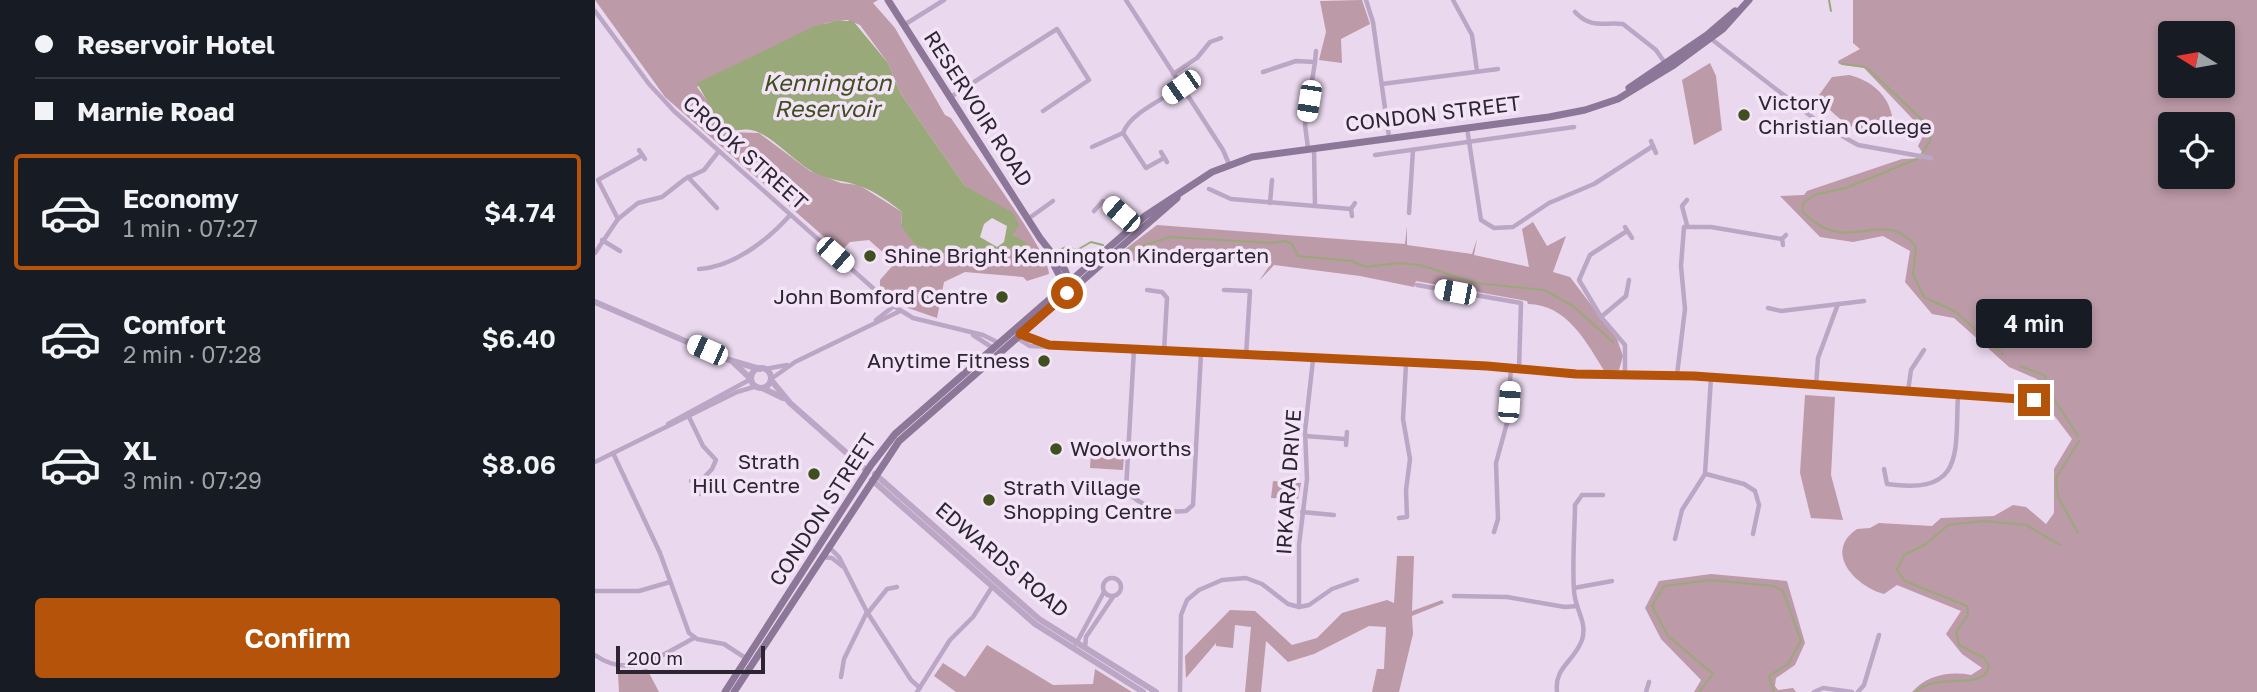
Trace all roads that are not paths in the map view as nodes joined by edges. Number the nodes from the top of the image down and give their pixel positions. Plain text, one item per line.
1 (888, 0) edge
2 (944, 0) edge
3 (1126, 0) edge
4 (1366, 0) edge
5 (1453, 0) edge
6 (1747, 0) edge
7 (595, 11) edge
8 (1575, 12) dead end
9 (904, 25) junction
10 (1709, 37) junction
11 (1221, 38) dead end
12 (1317, 51) dead end
13 (1315, 62) junction
14 (1666, 64) junction
15 (1498, 69) dead end
16 (1477, 71) junction
17 (1262, 73) dead end
18 (1173, 74) junction
19 (1382, 84) junction
20 (1181, 87) junction
21 (949, 97) junction
22 (1592, 107) junction
23 (1043, 111) dead end
24 (1467, 127) junction
25 (1574, 127) dead end
26 (1123, 133) junction
27 (1389, 137) junction
28 (1470, 141) junction
29 (1092, 147) dead end
30 (1311, 147) junction
31 (1413, 150) junction
32 (719, 151) junction
33 (1161, 152) dead end
34 (1656, 153) dead end
35 (642, 155) dead end
36 (1375, 155) dead end
37 (1931, 158) dead end
38 (1229, 164) junction
39 (597, 177) edge
40 (688, 177) junction
41 (1199, 179) junction
42 (1272, 179) dead end
43 (1209, 189) dead end
44 (1687, 200) dead end
45 (1053, 201) dead end
46 (1355, 203) dead end
47 (1270, 204) junction
48 (1315, 206) junction
49 (718, 209) dead end
50 (1351, 209) junction
51 (1094, 211) dead end
52 (1409, 213) dead end
53 (790, 215) junction
54 (1352, 216) dead end
55 (618, 219) junction
56 (1028, 219) junction
57 (1134, 225) junction
58 (1687, 226) junction
59 (1632, 238) dead end
60 (603, 240) junction
61 (1783, 246) dead end
62 (621, 251) dead end
63 (595, 253) edge
64 (699, 269) dead end
65 (1630, 279) dead end
66 (1068, 285) junction
67 (1417, 285) dead end
68 (1147, 289) dead end
69 (1224, 290) dead end
70 (1864, 301) dead end
71 (595, 304) edge
72 (1839, 304) junction
73 (894, 306) junction
74 (1767, 308) dead end
75 (900, 311) junction
76 (1601, 317) junction
77 (870, 325) junction
78 (1015, 333) junction
79 (995, 345) junction
80 (1134, 349) junction
81 (1924, 350) dead end
82 (1164, 351) junction
83 (1201, 353) junction
84 (1246, 356) junction
85 (729, 360) junction
86 (1313, 360) junction
87 (795, 362) junction
88 (1406, 364) junction
89 (762, 369) junction
90 (1511, 369) junction
91 (1518, 369) junction
92 (1678, 375) junction
93 (1625, 376) junction
94 (1711, 377) junction
95 (751, 379) junction
96 (771, 379) junction
97 (1816, 386) junction
98 (759, 387) junction
99 (1908, 391) junction
100 (1958, 394) junction
101 (790, 403) junction
102 (2041, 403) dead end
103 (688, 417) junction
104 (662, 428) junction
105 (1347, 432) dead end
106 (1305, 436) junction
107 (613, 453) junction
108 (595, 462) edge
109 (1884, 469) dead end
110 (1705, 474) junction
111 (871, 475) junction
112 (691, 481) dead end
113 (697, 485) junction
114 (864, 491) junction
115 (699, 494) dead end
116 (1603, 495) dead end
117 (889, 496) junction
118 (1302, 512) junction
119 (1334, 515) dead end
120 (1399, 518) dead end
121 (1494, 531) dead end
122 (1753, 534) dead end
123 (1675, 539) dead end
124 (828, 546) junction
125 (821, 557) junction
126 (809, 562) junction
127 (843, 566) junction
128 (1357, 580) dead end
129 (1612, 581) dead end
130 (670, 582) junction
131 (897, 587) dead end
132 (992, 587) junction
133 (1574, 588) junction
134 (595, 591) edge
135 (1104, 592) junction
136 (1454, 596) dead end
137 (1113, 597) junction
138 (1577, 606) junction
139 (1299, 607) junction
140 (867, 613) junction
141 (1879, 635) dead end
142 (694, 638) junction
143 (1076, 642) junction
144 (1085, 648) junction
145 (1076, 652) junction
146 (595, 655) edge
147 (750, 661) junction
148 (841, 677) dead end
149 (1649, 682) dead end
150 (736, 689) edge
151 (918, 690) edge
152 (725, 692) edge
153 (746, 692) edge
154 (1143, 692) edge
155 (1156, 692) edge
156 (1178, 692) edge
157 (1557, 692) edge
158 (1646, 692) edge
159 (1814, 692) edge
160 (1852, 692) edge
161 (1858, 692) edge

1 - 9 main road, RESERVOIR ROAD
2 - 9 street
3 - 18 street
4 - 19 street
5 - 16 street
6 - 10 main road, CONDON STREET
7 - 32 street, CROOK STREET
8 - 14 street
9 - 21 main road, RESERVOIR ROAD
10 - 14 main road, CONDON STREET
10 - 22 main road, CONDON STREET
10 - 37 street
11 - 18 street
12 - 13 street
13 - 17 street
13 - 30 street
14 - 22 main road, CONDON STREET
15 - 16 street
16 - 19 street
18 - 20 street
19 - 27 street
20 - 26 street
20 - 38 street
21 - 23 street
21 - 56 main road, RESERVOIR ROAD
22 - 24 main road, CONDON STREET
24 - 27 main road, CONDON STREET
24 - 28 street
25 - 28 street, CONDON STREET
26 - 29 street
26 - 33 street
27 - 30 main road, CONDON STREET
28 - 31 street, CONDON STREET
28 - 34 street
30 - 38 main road, CONDON STREET
30 - 48 street
31 - 36 street, CONDON STREET
31 - 52 street
32 - 40 street
32 - 53 street, CROOK STREET
35 - 39 street
38 - 41 main road, CONDON STREET
39 - 55 street
40 - 49 street
40 - 55 street
41 - 57 main road, CONDON STREET
41 - 66 main road, CONDON STREET
42 - 47 street
43 - 47 street
44 - 58 street
45 - 56 street
46 - 50 street
47 - 48 street
48 - 50 street
50 - 54 street
51 - 57 street
53 - 64 street
53 - 73 street, CROOK STREET
55 - 60 street
56 - 66 main road, RESERVOIR ROAD
57 - 66 main road, CONDON STREET
58 - 61 street
58 - 92 street
59 - 76 street
60 - 62 street
60 - 63 street
65 - 76 street
66 - 78 main road, CONDON STREET
67 - 91 street
68 - 82 street
69 - 84 street
70 - 72 street
71 - 85 street
72 - 74 street
72 - 97 street
73 - 75 street, CROOK STREET
73 - 77 street
75 - 77 street
75 - 79 street, CROOK STREET
76 - 93 street
77 - 87 street
78 - 79 main road, CONDON STREET
78 - 80 street
78 - 111 main road, CONDON STREET
79 - 111 main road, CONDON STREET
80 - 82 street
80 - 83 street
81 - 99 street
82 - 83 street
83 - 84 street
84 - 86 street
85 - 89 street
85 - 95 street
86 - 88 street
86 - 106 street, IRKARA DRIVE
87 - 89 street
87 - 96 street
88 - 90 street
88 - 120 street
89 - 95 street
89 - 96 street, EDWARDS ROAD
90 - 91 street
90 - 121 street
91 - 93 street
92 - 93 street
92 - 94 street
94 - 97 street
94 - 110 street
95 - 98 street
95 - 104 street
96 - 98 street
96 - 101 street, EDWARDS ROAD
97 - 99 street
98 - 101 street, EDWARDS ROAD
98 - 103 street
99 - 100 street
100 - 102 street
100 - 109 street
101 - 111 street, EDWARDS ROAD
103 - 104 street
103 - 113 street
104 - 107 street
105 - 106 street
106 - 118 street, IRKARA DRIVE
107 - 108 street
107 - 130 street
110 - 122 street
110 - 123 street
111 - 114 main road, CONDON STREET
111 - 117 street, EDWARDS ROAD
111 - 126 main road, CONDON STREET
111 - 143 street, EDWARDS ROAD
112 - 113 street
113 - 115 street
114 - 117 street
114 - 124 main road, CONDON STREET
116 - 133 street
117 - 132 street, EDWARDS ROAD
118 - 119 street
118 - 139 street, IRKARA DRIVE
124 - 125 main road, CONDON STREET
124 - 126 main road
124 - 127 street
125 - 127 street
125 - 147 main road, CONDON STREET
126 - 147 main road, CONDON STREET
127 - 140 street
128 - 139 street
129 - 133 street
130 - 134 street
130 - 142 street
131 - 140 street
132 - 145 street, EDWARDS ROAD
132 - 151 street
133 - 138 street
135 - 137 street
135 - 137 street
135 - 143 street
136 - 138 street
137 - 144 street
138 - 157 street
139 - 156 street
140 - 148 street
140 - 151 street
141 - 161 street
142 - 146 street
142 - 147 street
143 - 144 street, EDWARDS ROAD
143 - 145 street
144 - 155 street, EDWARDS ROAD
145 - 154 street, EDWARDS ROAD
147 - 150 main road, CONDON STREET
147 - 152 main road, CONDON STREET
149 - 158 street
150 - 153 street
159 - 160 street

